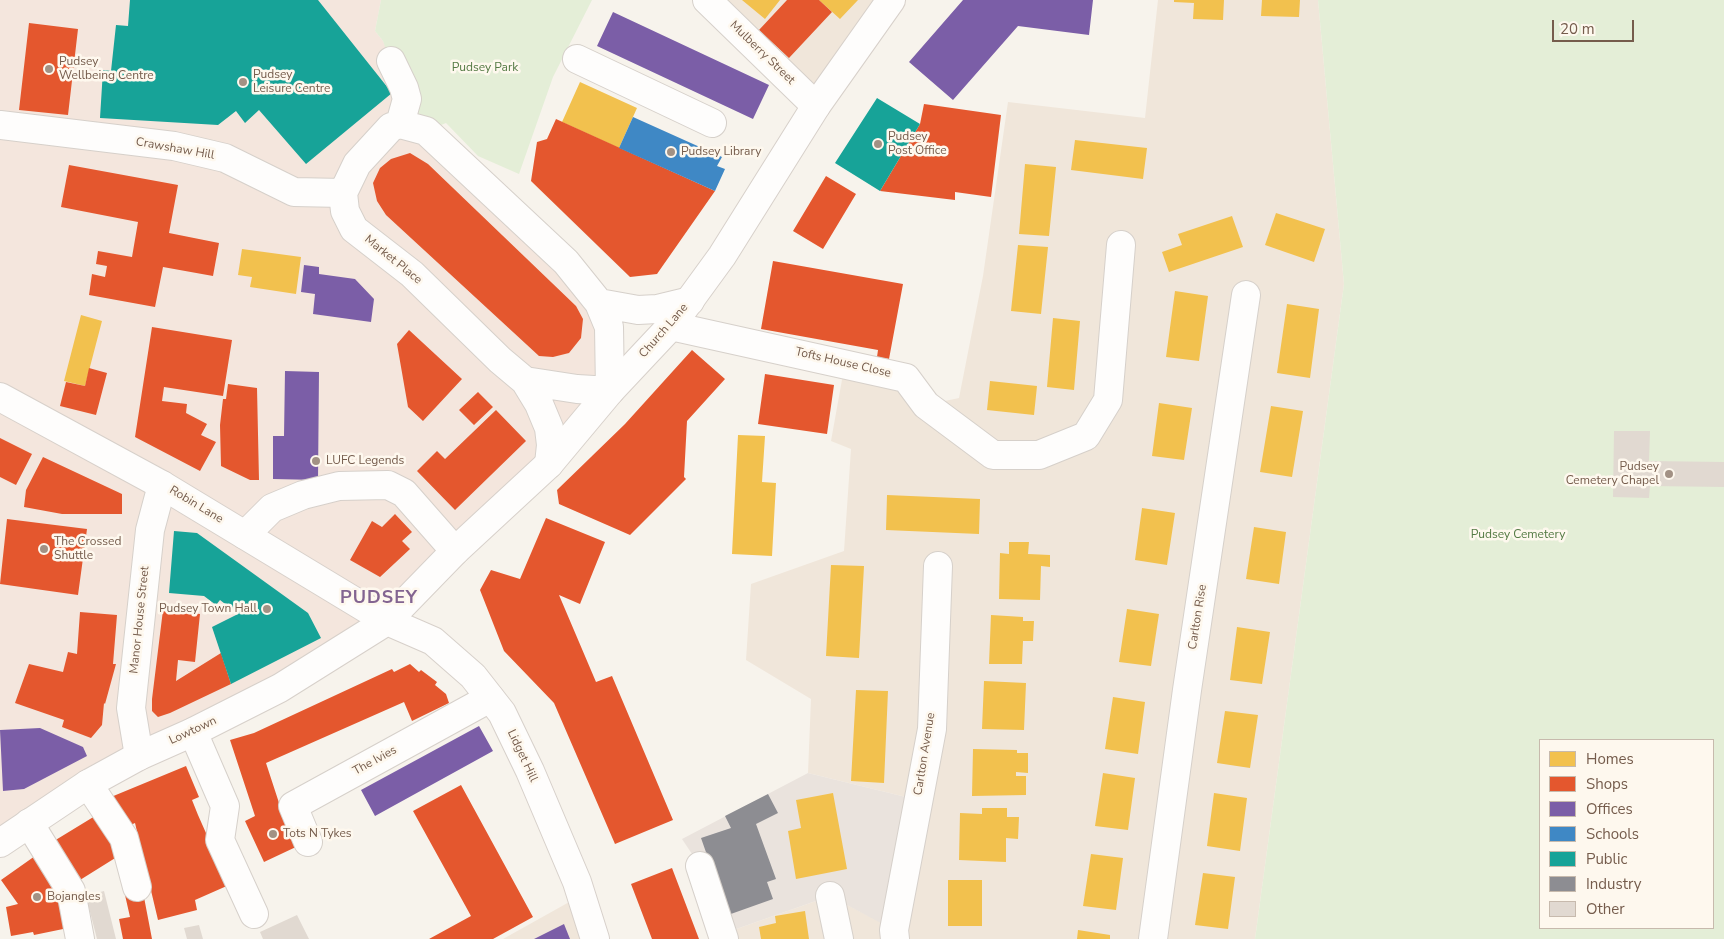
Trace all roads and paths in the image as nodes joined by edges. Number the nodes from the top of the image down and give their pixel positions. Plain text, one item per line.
1 (707, 0) edge
2 (891, 0) edge
3 (577, 59) dead end
4 (391, 61) dead end
5 (816, 106) junction
6 (712, 122) dead end
7 (400, 124) junction
8 (0, 125) edge
9 (343, 193) junction
10 (1121, 244) dead end
11 (1246, 295) dead end
12 (690, 301) junction
13 (599, 302) junction
14 (671, 326) junction
15 (525, 381) junction
16 (610, 391) junction
17 (0, 397) edge
18 (549, 464) junction
19 (162, 485) junction
20 (245, 535) junction
21 (455, 551) junction
22 (938, 566) dead end
23 (387, 621) junction
24 (490, 698) junction
25 (193, 732) junction
26 (139, 756) junction
27 (88, 784) junction
28 (29, 823) junction
29 (308, 842) dead end
30 (0, 843) edge
31 (700, 866) dead end
32 (137, 887) dead end
33 (830, 896) dead end
34 (254, 914) dead end
35 (80, 939) edge
36 (595, 939) edge
37 (724, 939) edge
38 (839, 939) edge
39 (894, 939) edge
40 (1153, 939) edge

1 - 5 street, Mulberry Street
2 - 5 street, Church Lane
3 - 6 street
4 - 7 street
5 - 12 street, Church Lane
7 - 9 street
7 - 13 street
8 - 9 street, Crawshaw Hill
9 - 15 street, Market Place
10 - 14 street, Tofts House Close
11 - 40 street, Carlton Rise
12 - 13 street
12 - 14 street, Church Lane
13 - 16 street
14 - 16 street, Church Lane
15 - 16 street
15 - 18 street, Market Place
16 - 18 street, Church Lane
17 - 19 street, Robin Lane
18 - 21 street, Church Lane
19 - 20 street, Robin Lane
19 - 26 street, Manor House Street
20 - 21 street
20 - 23 street, Robin Lane
21 - 23 street, Church Lane
22 - 39 street, Carlton Avenue
23 - 24 street, Lidget Hill
23 - 25 street, Lowtown
24 - 29 street, The Ivies
24 - 36 street, Lidget Hill
25 - 26 street, Lowtown
25 - 34 street
26 - 27 street, Lowtown
27 - 28 street, Lowtown
27 - 32 street
28 - 30 street, Lowtown
28 - 35 street
31 - 37 street
33 - 38 street

